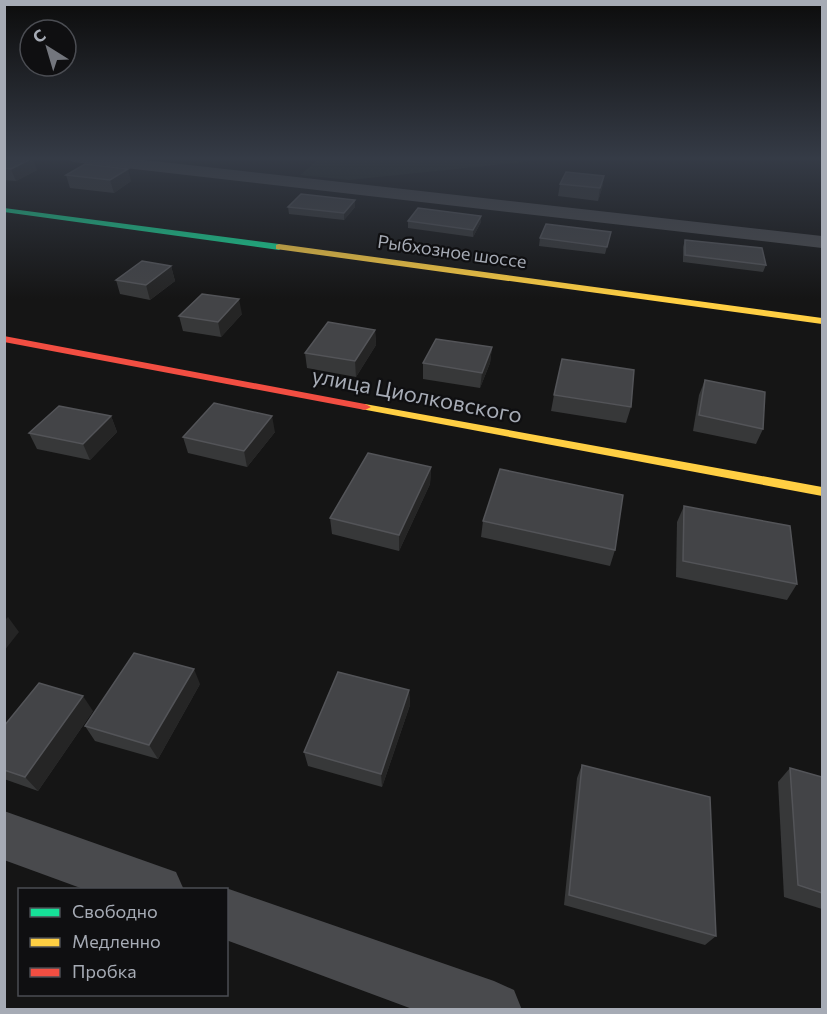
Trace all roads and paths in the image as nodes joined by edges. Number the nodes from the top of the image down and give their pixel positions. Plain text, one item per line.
1 (505, 204) edge
2 (4, 210) edge
3 (822, 242) edge
4 (822, 321) edge
5 (4, 339) edge
6 (822, 492) edge
7 (4, 835) edge
8 (152, 888) edge
9 (228, 915) edge
10 (494, 1010) edge

1 - 3 street
2 - 4 street, Рыбхозное шоссе
5 - 6 street, улица Циолковского
7 - 8 street
9 - 10 street

